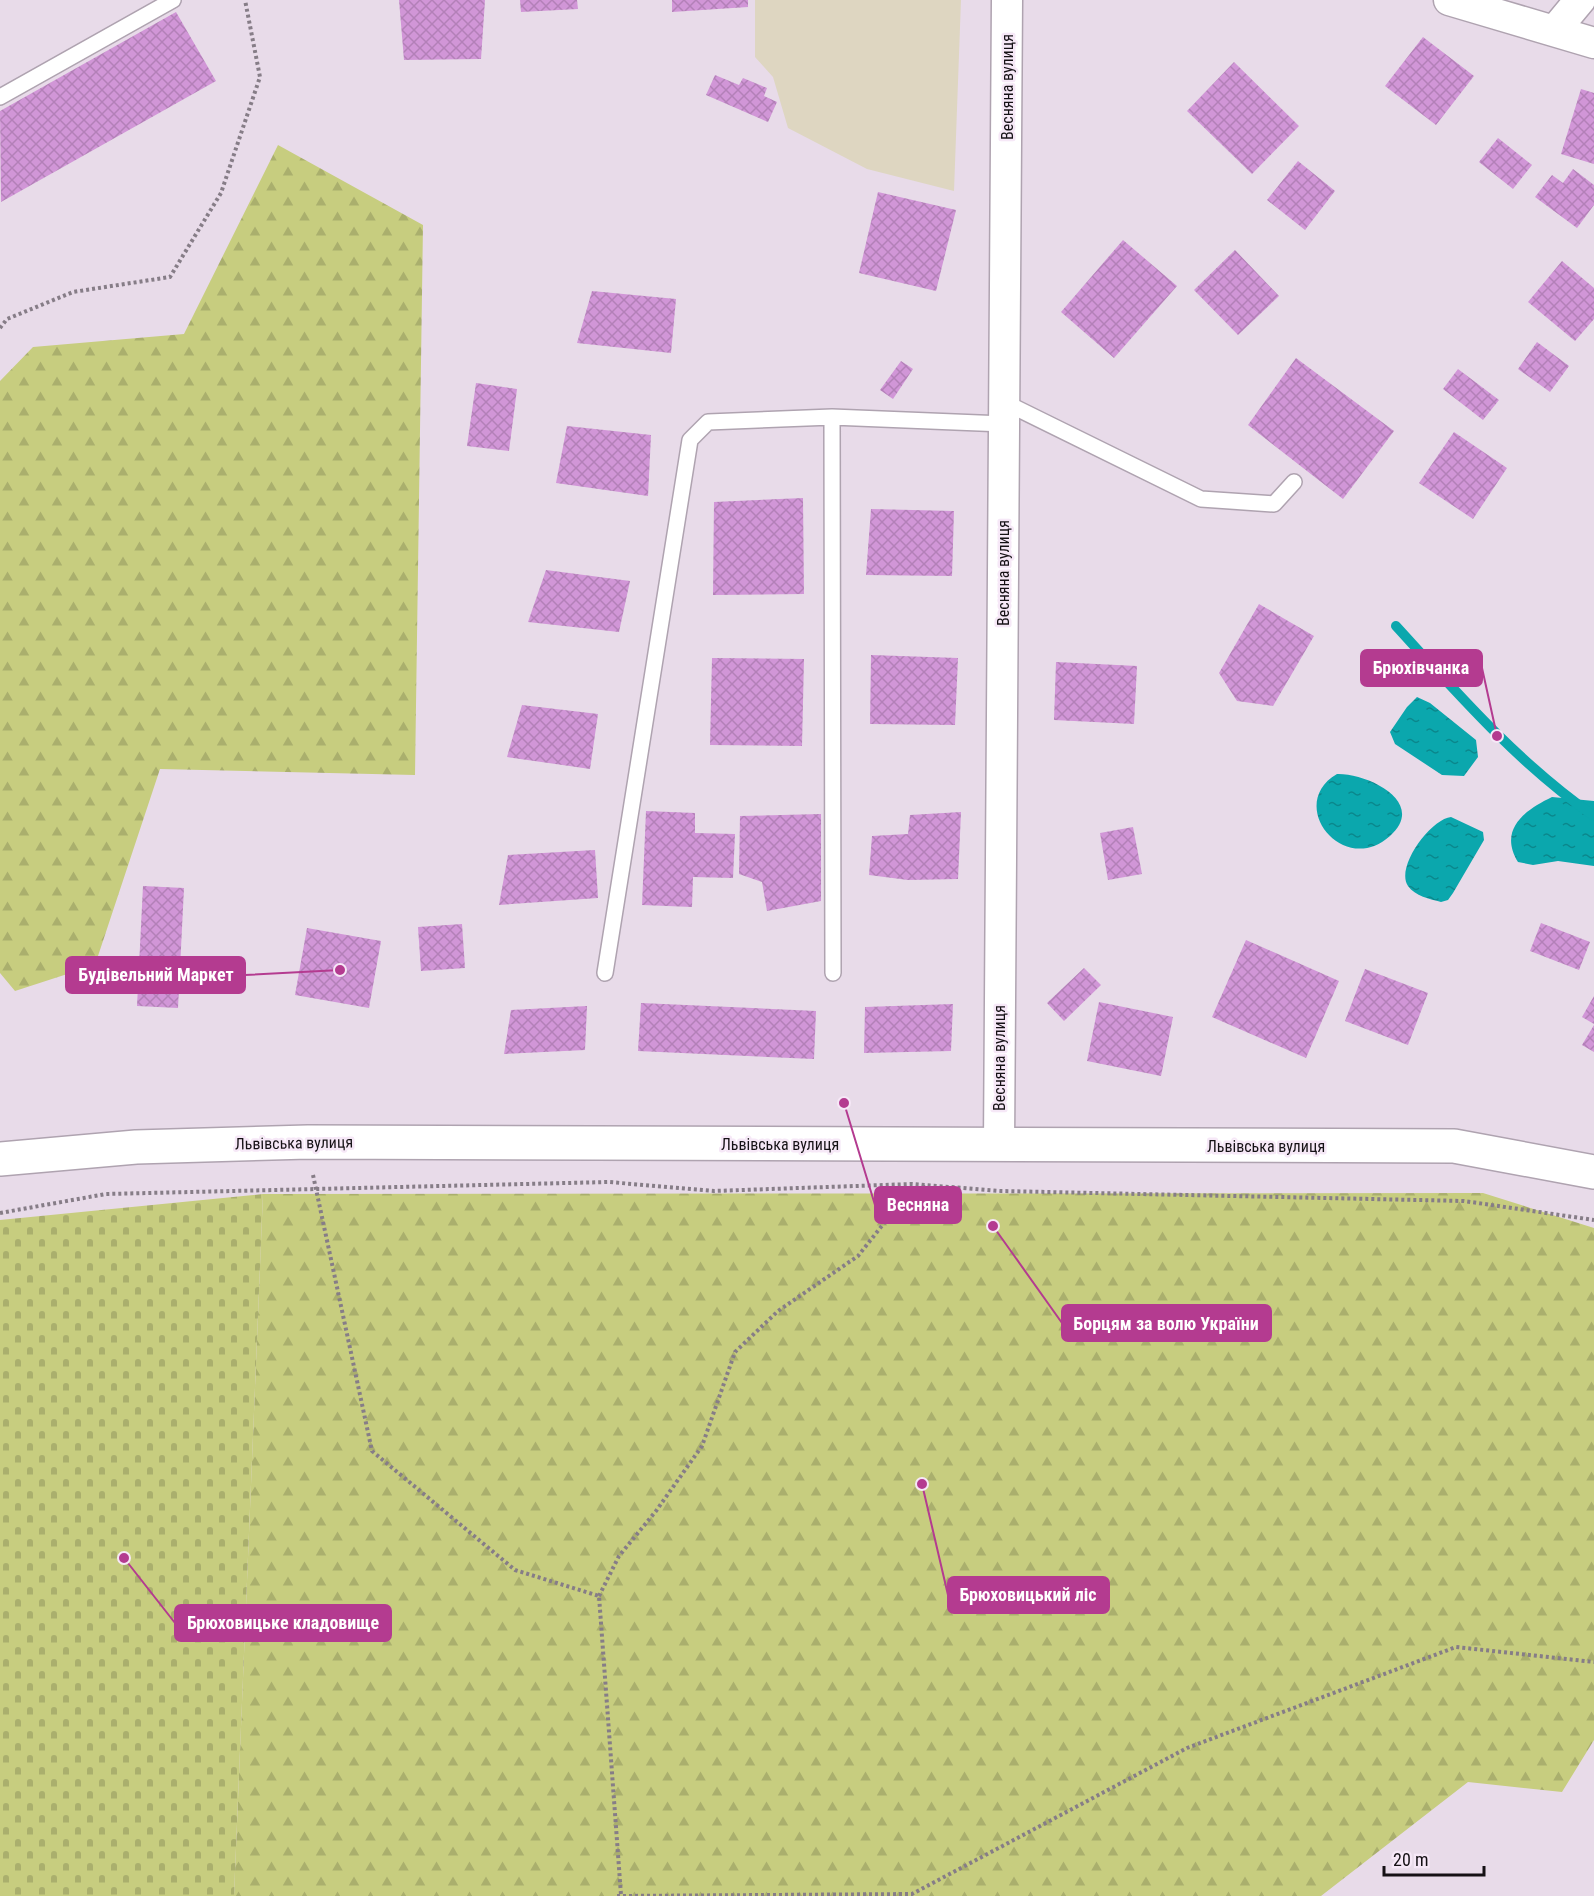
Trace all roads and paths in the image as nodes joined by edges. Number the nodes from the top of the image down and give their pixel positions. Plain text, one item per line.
1 (173, 0) edge
2 (244, 0) edge
3 (1007, 0) edge
4 (1449, 0) edge
5 (1580, 0) edge
6 (1555, 30) junction
7 (1594, 44) edge
8 (0, 97) edge
9 (0, 328) edge
10 (1004, 413) junction
11 (832, 417) junction
12 (1294, 482) dead end
13 (605, 973) dead end
14 (833, 973) dead end
15 (308, 1142) junction
16 (999, 1145) junction
17 (0, 1159) edge
18 (1594, 1172) edge
19 (926, 1184) junction
20 (315, 1188) junction
21 (0, 1213) edge
22 (1594, 1220) edge
23 (599, 1596) junction
24 (1594, 1662) edge
25 (620, 1895) edge

1 - 8 lane
2 - 9 path
3 - 10 street, Весняна вулиця
4 - 6 street
5 - 6 street
6 - 7 street
10 - 11 lane
10 - 12 lane
10 - 16 street, Весняна вулиця
11 - 13 lane
11 - 14 lane
15 - 16 main road, Львівська вулиця
15 - 17 main road, Львівська вулиця
15 - 20 path
16 - 18 main road, Львівська вулиця
19 - 20 path
19 - 22 path
19 - 23 path
20 - 21 path
20 - 23 path
23 - 25 path
24 - 25 path

